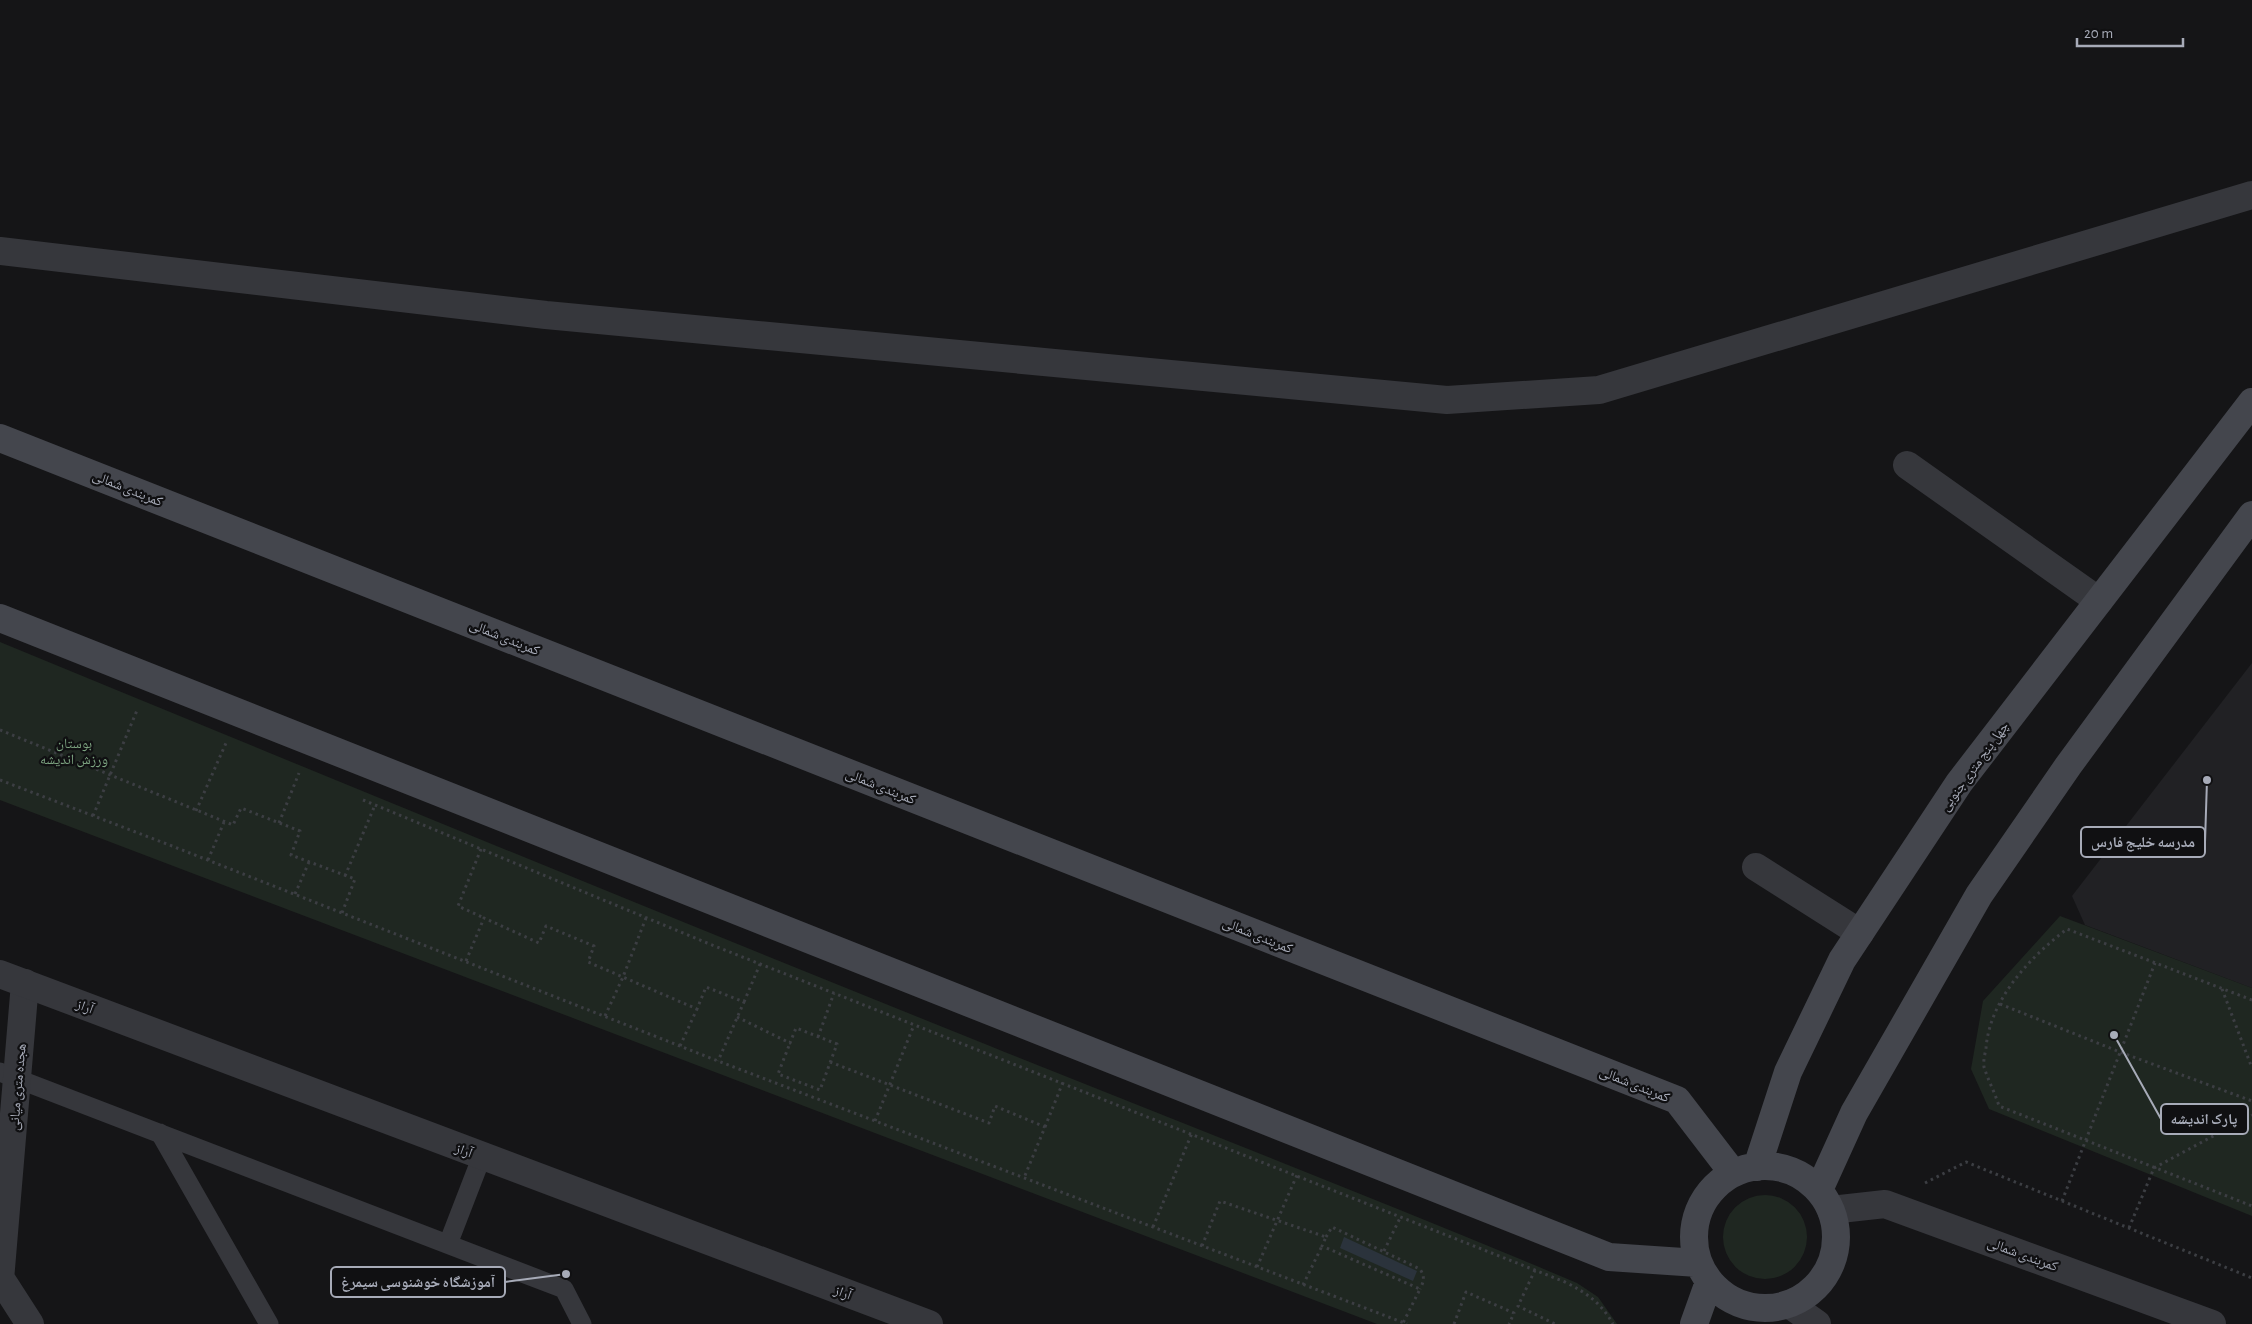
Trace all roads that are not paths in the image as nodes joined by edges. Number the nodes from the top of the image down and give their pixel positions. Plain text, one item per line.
1 (2249, 196) edge
2 (0, 251) edge
3 (2249, 412) edge
4 (0, 438) edge
5 (1907, 465) dead end
6 (2252, 516) edge
7 (2099, 601) junction
8 (0, 618) edge
9 (1756, 867) dead end
10 (1860, 933) junction
11 (0, 974) edge
12 (25, 983) junction
13 (9, 1075) edge
14 (160, 1133) junction
15 (482, 1156) junction
16 (1745, 1170) junction
17 (1825, 1200) junction
18 (448, 1244) junction
19 (1704, 1272) junction
20 (1, 1280) edge
21 (1779, 1312) edge
22 (30, 1324) edge
23 (269, 1324) edge
24 (582, 1324) edge
25 (929, 1324) edge
26 (1694, 1324) edge
27 (1817, 1324) edge
28 (2212, 1324) edge

1 - 2 street
3 - 7 main road, چهل پنج متری جنوبی
4 - 16 main road, کمربندی شمالی
5 - 7 street
6 - 17 main road
7 - 10 main road, چهل پنج متری جنوبی
8 - 19 main road
9 - 10 street
10 - 16 main road, چهل پنج متری جنوبی
11 - 12 street, آراز
12 - 13 street, هجده متری میانی
12 - 15 street, آراز
13 - 14 lane
13 - 20 street, هجده متری میانی
14 - 18 lane
14 - 23 lane
15 - 18 lane
15 - 25 street, آراز
16 - 17 main road
16 - 19 main road
17 - 21 main road
17 - 28 street, کمربندی شمالی
18 - 24 lane
19 - 21 main road
19 - 26 main road
20 - 22 street
21 - 27 street

